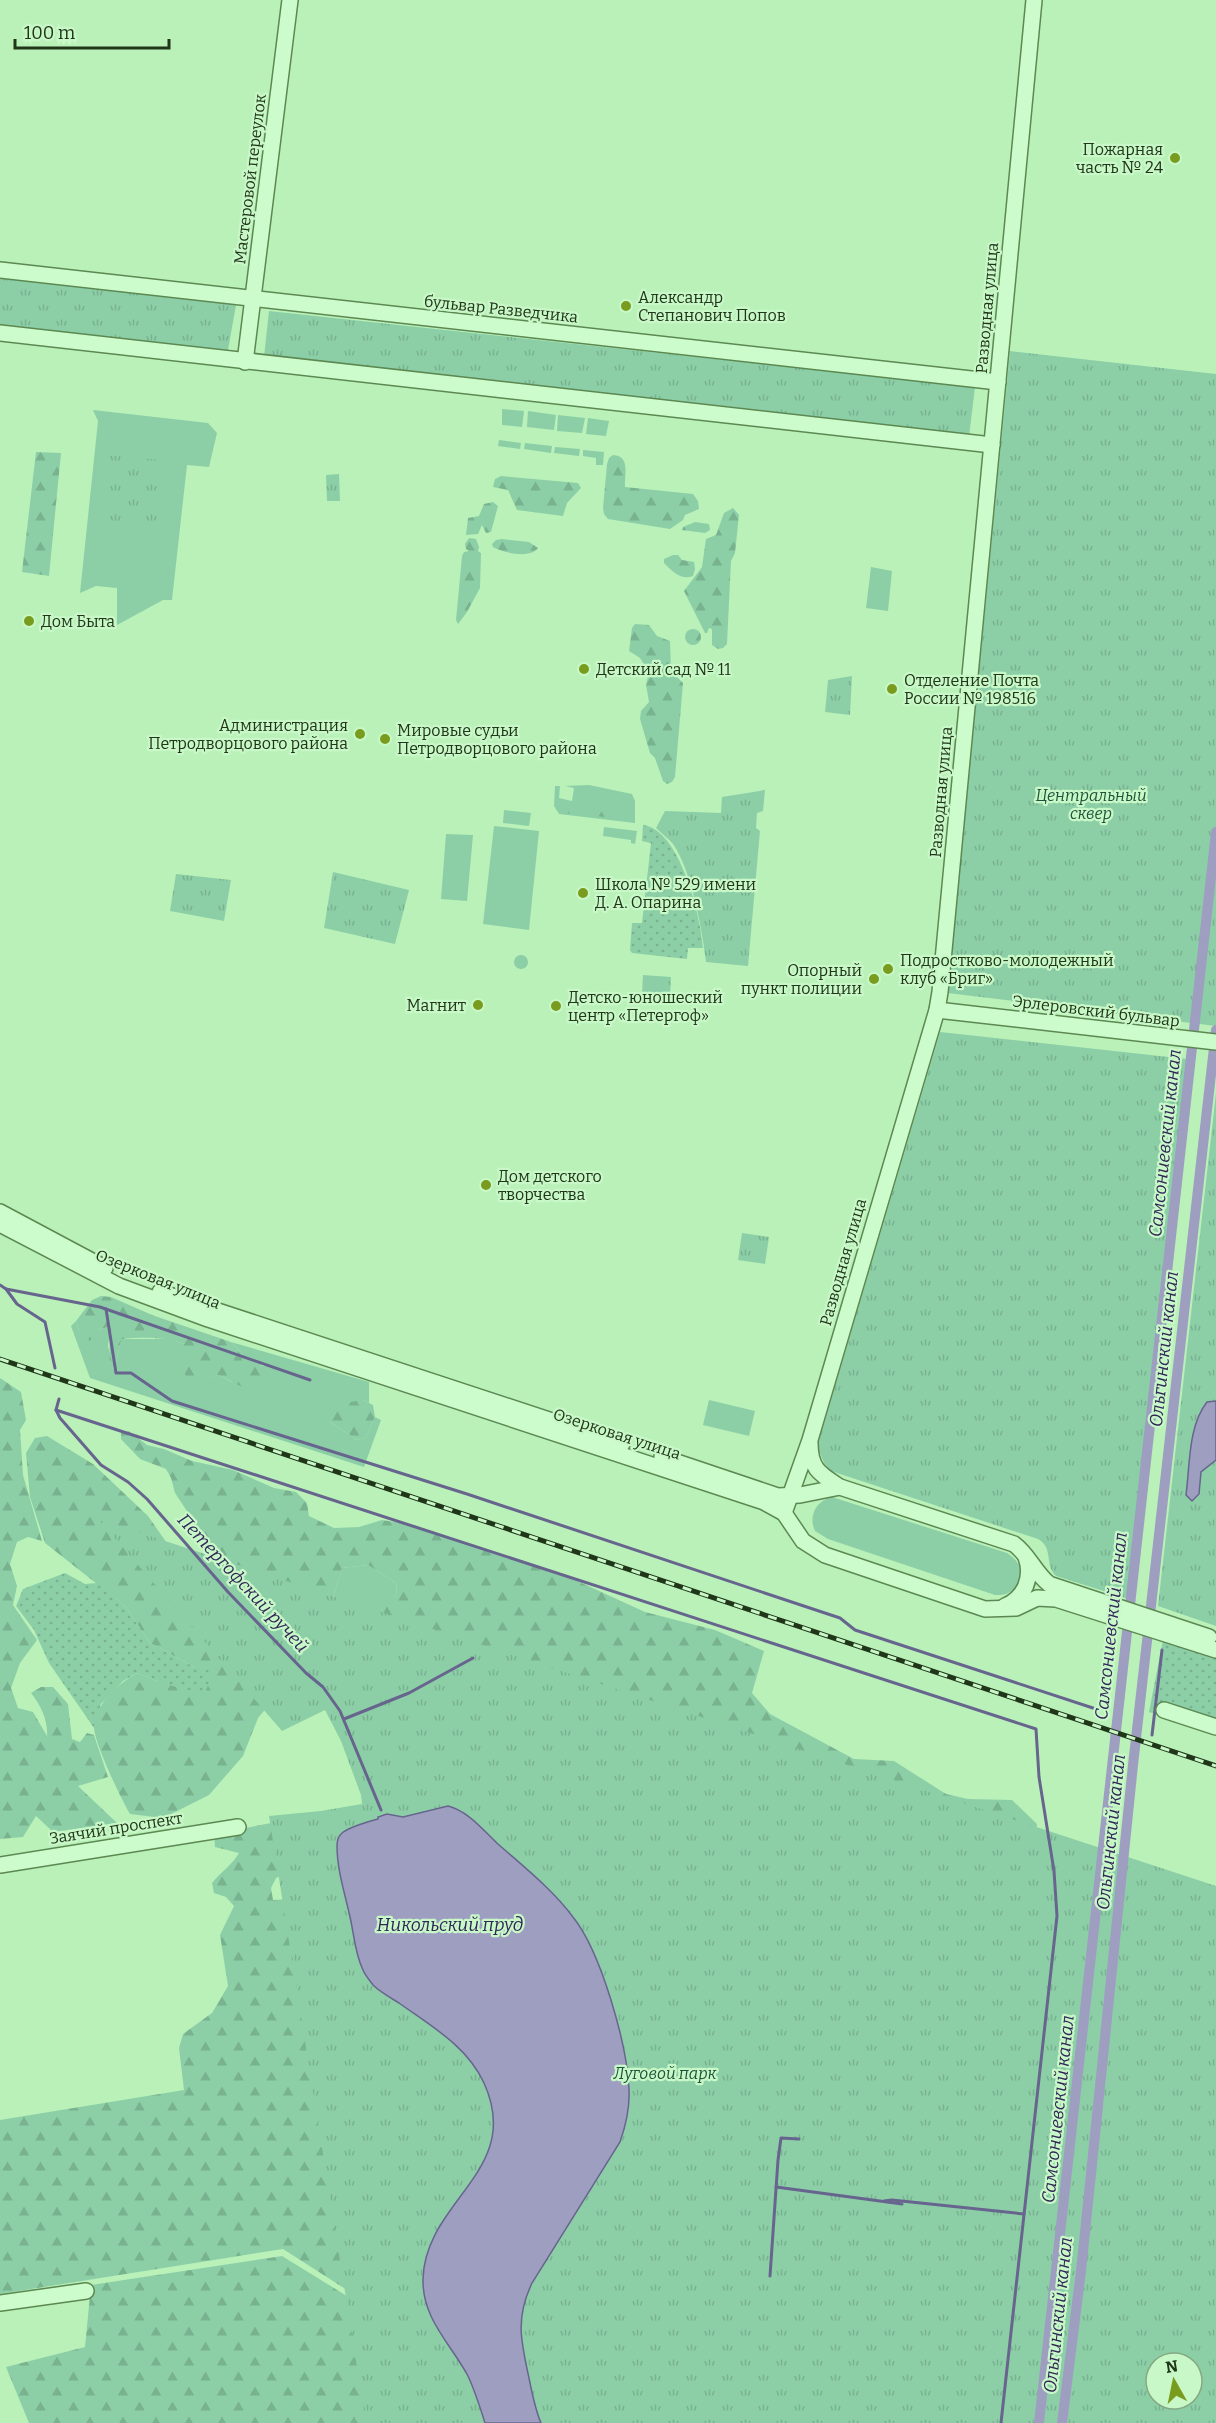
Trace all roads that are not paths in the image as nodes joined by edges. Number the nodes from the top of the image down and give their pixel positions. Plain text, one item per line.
1 (290, 0) edge
2 (1034, 0) edge
3 (0, 270) edge
4 (253, 299) junction
5 (0, 333) edge
6 (245, 362) junction
7 (998, 382) junction
8 (992, 445) junction
9 (937, 1010) junction
10 (1216, 1042) edge
11 (0, 1212) edge
12 (0, 1224) edge
13 (810, 1440) junction
14 (840, 1487) junction
15 (790, 1496) junction
16 (784, 1513) junction
17 (1023, 1551) junction
18 (996, 1609) junction
19 (1114, 1611) junction
20 (1163, 1627) junction
21 (1216, 1639) edge
22 (1216, 1650) edge
23 (1164, 1710) dead end
24 (1216, 1727) edge
25 (238, 1827) dead end
26 (0, 1865) edge
27 (86, 2290) dead end
28 (0, 2303) edge

1 - 4 street, Мастеровой переулок
2 - 7 street, Разводная улица
3 - 4 street, бульвар Разведчика
4 - 6 street, Мастеровой переулок
4 - 7 street, бульвар Разведчика
5 - 6 street
6 - 8 street
7 - 8 street, Разводная улица
8 - 9 street, Разводная улица
9 - 10 street, Эрлеровский бульвар
9 - 13 street, Разводная улица
11 - 15 street, Озерковая улица
12 - 16 street, Озерковая улица
13 - 14 street, Озерковая улица
13 - 15 street, Разводная улица
14 - 15 street, Озерковая улица
14 - 17 street, Озерковая улица
15 - 16 street, Разводная улица
16 - 18 street, Озерковая улица
17 - 18 street
17 - 19 street, Озерковая улица
18 - 19 street, Озерковая улица
19 - 20 street, Озерковая улица
20 - 21 street, Озерковая улица
20 - 22 street, Озерковая улица
23 - 24 street
25 - 26 street, Заячий проспект
27 - 28 street

